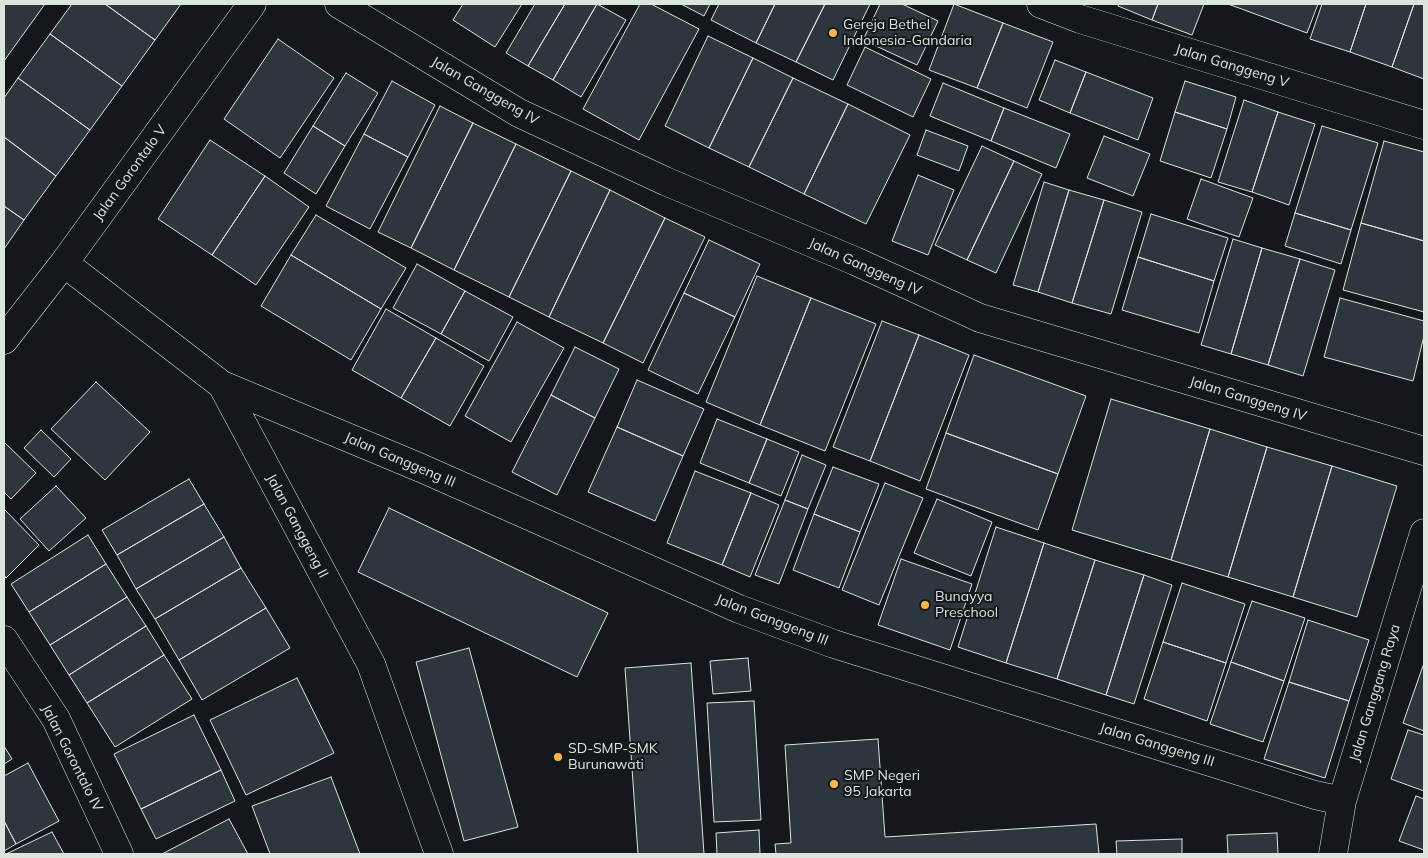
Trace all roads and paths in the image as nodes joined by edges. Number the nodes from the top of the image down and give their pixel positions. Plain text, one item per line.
1 (252, 4) edge
2 (339, 4) edge
3 (1041, 4) edge
4 (1424, 125) edge
5 (64, 263) junction
6 (4, 340) edge
7 (222, 385) junction
8 (1424, 451) edge
9 (1424, 534) edge
10 (4, 640) edge
11 (1342, 801) junction
12 (119, 854) edge
13 (438, 854) edge
14 (1333, 854) edge

1 - 5 street, Jalan Gorontalo V
2 - 8 street, Jalan Ganggeng IV
3 - 4 street, Jalan Ganggeng V
5 - 6 street, Jalan Gorontalo V
5 - 7 street, Jalan Ganggeng II
7 - 11 street, Jalan Ganggeng III
7 - 13 street, Jalan Ganggeng II
9 - 11 street, Jalan Ganggang Raya
10 - 12 street, Jalan Gorontalo IV
11 - 14 street, Jalan Ganggang Raya

